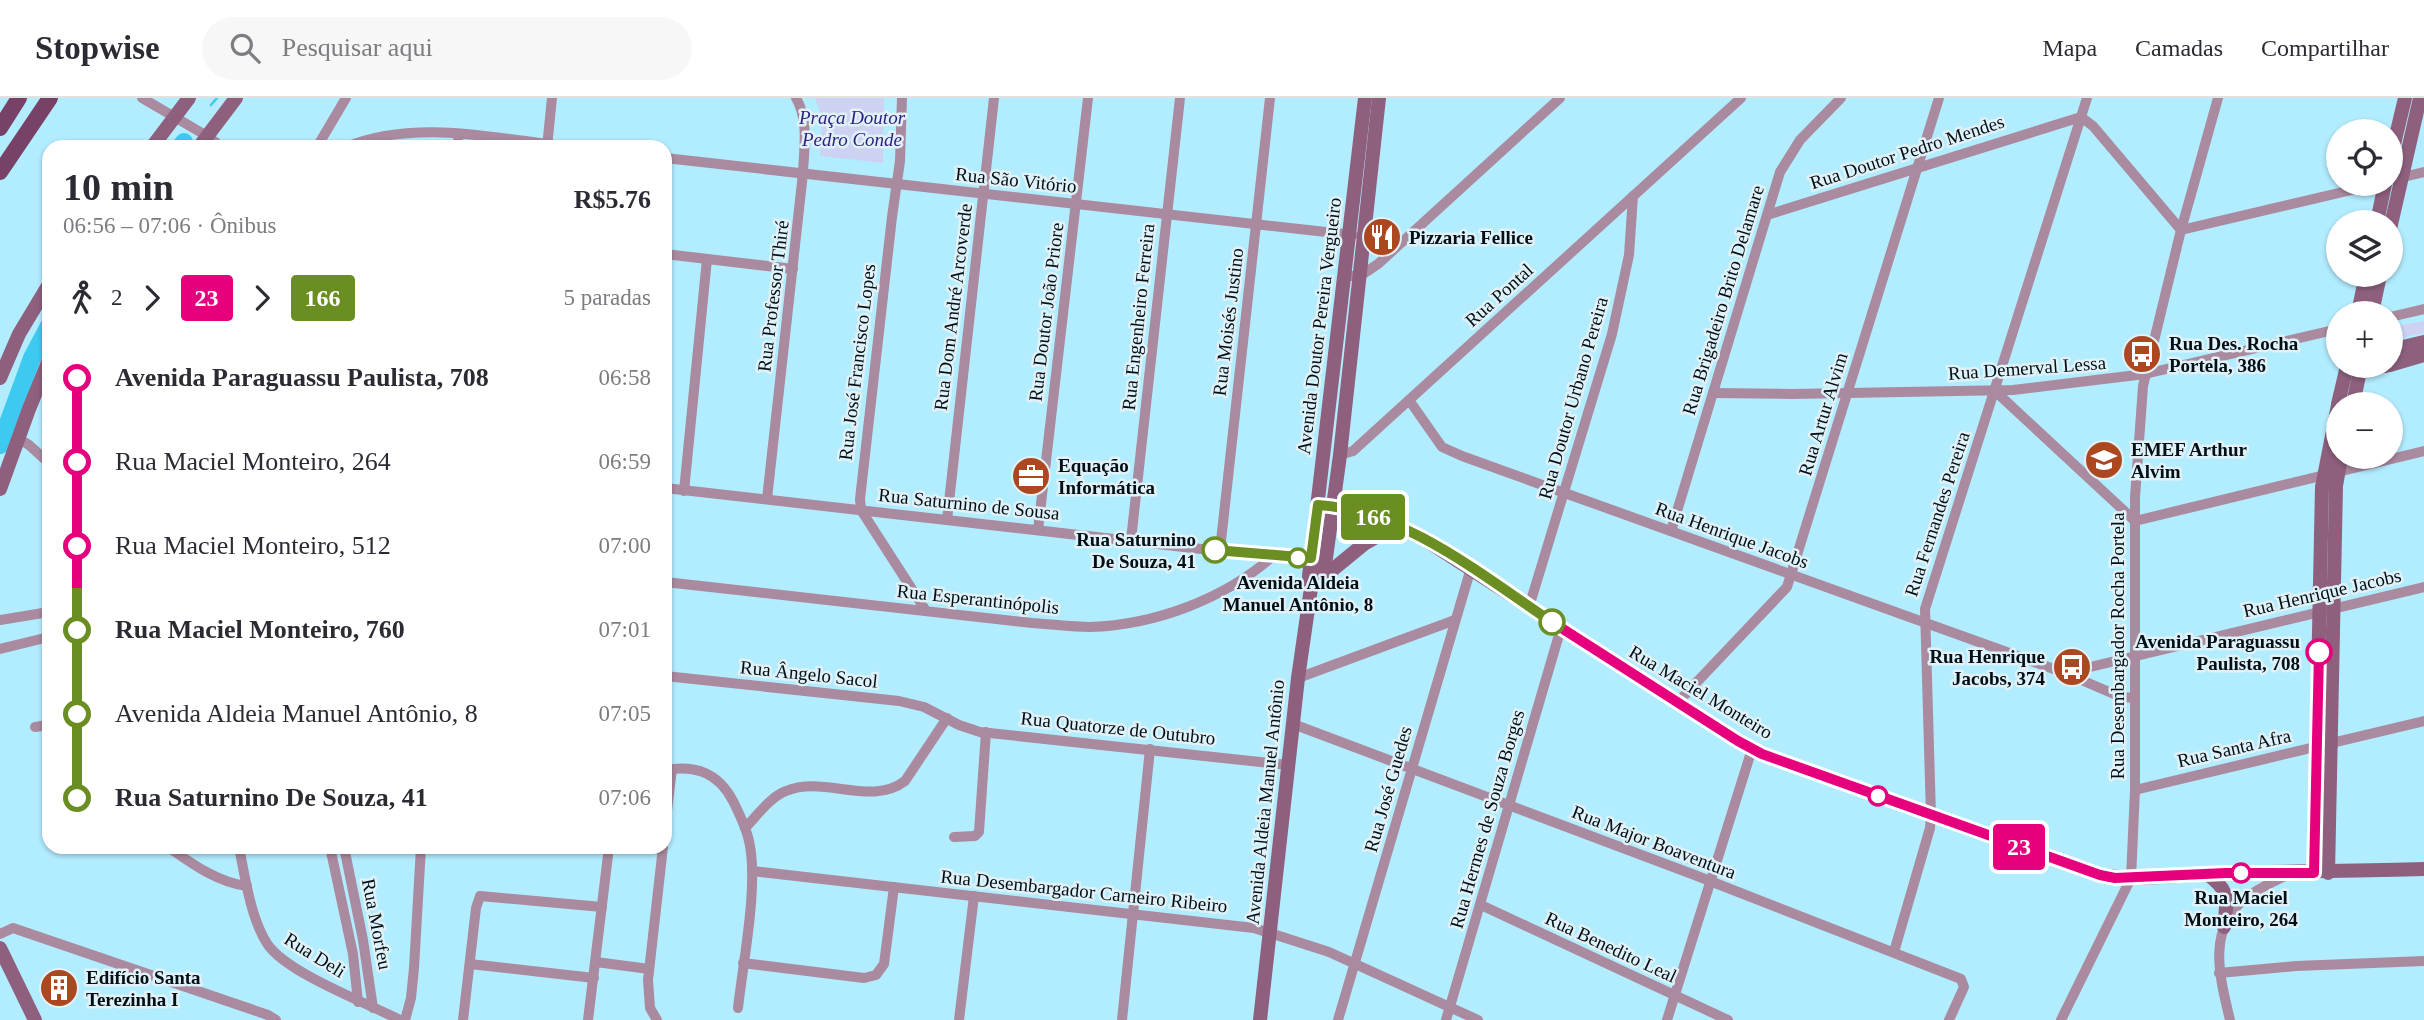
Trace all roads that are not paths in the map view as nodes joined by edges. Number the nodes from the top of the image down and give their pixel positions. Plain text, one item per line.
1 (19, 98) edge
2 (50, 98) edge
3 (142, 98) edge
4 (188, 98) edge
5 (236, 98) edge
6 (346, 98) edge
7 (552, 98) edge
8 (796, 98) edge
9 (902, 98) edge
10 (994, 98) edge
11 (1088, 98) edge
12 (1180, 98) edge
13 (1270, 98) edge
14 (1365, 98) edge
15 (1379, 98) edge
16 (1560, 98) edge
17 (1741, 98) edge
18 (1841, 98) edge
19 (1939, 98) edge
20 (2087, 98) edge
21 (2218, 98) edge
22 (2405, 98) edge
23 (2420, 98) edge
24 (175, 116) junction
25 (2081, 117) junction
26 (2400, 119) edge
27 (0, 126) edge
28 (459, 134) junction
29 (157, 140) edge
30 (202, 140) edge
31 (204, 140) edge
32 (320, 140) edge
33 (382, 140) edge
34 (458, 140) edge
35 (503, 140) edge
36 (548, 140) edge
37 (2403, 155) edge
38 (672, 159) edge
39 (1918, 167) junction
40 (0, 172) edge
41 (2424, 172) edge
42 (803, 173) junction
43 (2403, 177) edge
44 (897, 184) junction
45 (984, 195) junction
46 (1633, 196) junction
47 (2327, 196) edge
48 (1076, 205) junction
49 (1167, 215) junction
50 (1768, 215) junction
51 (1257, 225) junction
52 (2181, 230) junction
53 (1357, 236) junction
54 (672, 255) edge
55 (707, 259) junction
56 (793, 269) junction
57 (1360, 275) junction
58 (1345, 276) junction
59 (42, 296) edge
60 (2424, 309) edge
61 (2403, 314) edge
62 (2326, 332) edge
63 (2424, 342) edge
64 (2403, 347) edge
65 (2424, 355) edge
66 (2403, 361) edge
67 (2145, 374) junction
68 (0, 378) edge
69 (42, 378) edge
70 (1995, 391) junction
71 (1713, 393) junction
72 (1847, 393) junction
73 (1409, 400) junction
74 (18, 438) junction
75 (2424, 451) edge
76 (1340, 455) junction
77 (42, 456) edge
78 (2326, 465) edge
79 (2340, 469) edge
80 (2339, 472) junction
81 (2324, 475) junction
82 (0, 489) edge
83 (672, 489) edge
84 (684, 491) junction
85 (1564, 493) junction
86 (767, 499) junction
87 (1318, 505) junction
88 (1333, 506) junction
89 (862, 510) junction
90 (1359, 511) junction
91 (947, 520) junction
92 (2135, 521) junction
93 (1396, 527) junction
94 (1038, 530) junction
95 (1671, 531) junction
96 (1131, 540) junction
97 (1360, 547) junction
98 (1220, 550) junction
99 (1272, 557) junction
100 (1319, 558) junction
101 (1471, 568) junction
102 (1792, 575) junction
103 (672, 583) edge
104 (1315, 584) junction
105 (2424, 587) edge
106 (1529, 607) junction
107 (2326, 609) junction
108 (926, 611) junction
109 (42, 613) edge
110 (0, 620) edge
111 (1455, 620) junction
112 (1924, 623) junction
113 (1561, 628) junction
114 (42, 639) edge
115 (0, 649) edge
116 (2136, 656) junction
117 (2065, 673) junction
118 (672, 677) edge
119 (1298, 678) junction
120 (2136, 698) junction
121 (1677, 703) junction
122 (947, 718) junction
123 (2424, 721) edge
124 (1293, 724) junction
125 (42, 726) edge
126 (35, 727) dead end
127 (986, 732) junction
128 (2324, 744) junction
129 (1150, 749) junction
130 (1752, 749) junction
131 (1288, 765) junction
132 (672, 770) edge
133 (1413, 770) junction
134 (2135, 790) junction
135 (1510, 807) junction
136 (1931, 816) junction
137 (745, 828) junction
138 (954, 837) dead end
139 (179, 854) edge
140 (240, 854) edge
141 (332, 854) edge
142 (345, 854) edge
143 (421, 854) edge
144 (608, 854) edge
145 (662, 854) edge
146 (2424, 869) edge
147 (752, 871) junction
148 (2292, 872) junction
149 (2321, 873) junction
150 (2207, 874) junction
151 (2131, 878) junction
152 (1710, 881) junction
153 (247, 886) junction
154 (894, 887) junction
155 (974, 896) junction
156 (1481, 905) junction
157 (602, 907) junction
158 (1134, 913) junction
159 (2224, 927) junction
160 (1270, 932) junction
161 (0, 934) edge
162 (0, 948) edge
163 (1894, 952) junction
164 (2424, 961) edge
165 (596, 962) junction
166 (1354, 962) junction
167 (743, 963) junction
168 (470, 964) junction
169 (649, 968) junction
170 (2219, 973) junction
171 (594, 978) junction
172 (1675, 995) junction
173 (358, 1002) junction
174 (1450, 1007) junction
175 (373, 1008) junction
176 (738, 1008) dead end
177 (35, 1020) edge
178 (276, 1020) edge
179 (400, 1020) edge
180 (405, 1020) edge
181 (463, 1020) edge
182 (588, 1020) edge
183 (657, 1020) edge
184 (960, 1020) edge
185 (1122, 1020) edge
186 (1260, 1020) edge
187 (1338, 1020) edge
188 (1446, 1020) edge
189 (1478, 1020) edge
190 (1667, 1020) edge
191 (1727, 1020) edge
192 (1949, 1020) edge
193 (2061, 1020) edge
194 (2230, 1020) edge

1 - 27 main road
2 - 40 main road
3 - 24 street
4 - 24 street
5 - 31 street
6 - 32 street
7 - 36 street
8 - 42 street, Rua Professor Thiré
9 - 44 street, Rua José Francisco Lopes
10 - 45 street, Rua Dom André Arcoverde
11 - 48 street, Rua Doutor João Priore
12 - 49 street, Rua Engenheiro Ferreira
13 - 51 street, Rua Moisés Justino
14 - 53 street, Avenida Doutor Pereira Vergueiro
15 - 53 street, Avenida Doutor Pereira Vergueiro
16 - 57 street
17 - 46 street, Rua Pontal
18 - 50 street, Rua Brigadeiro Brito Delamare
19 - 39 street, Rua Artur Alvim
20 - 25 street, Rua Fernandes Pereira
21 - 52 street, Rua Desembargador Rocha Portela
22 - 26 street
23 - 37 street
24 - 29 street
24 - 30 street
25 - 39 street, Rua Doutor Pedro Mendes
25 - 52 street
25 - 70 street, Rua Fernandes Pereira
28 - 33 street
28 - 34 street
28 - 35 street
38 - 42 street, Rua São Vitório
39 - 50 street, Rua Doutor Pedro Mendes
39 - 72 street, Rua Artur Alvim
41 - 43 street
42 - 44 street, Rua São Vitório
42 - 56 street, Rua Professor Thiré
44 - 45 street, Rua São Vitório
44 - 89 street, Rua José Francisco Lopes
45 - 48 street, Rua São Vitório
45 - 91 street, Rua Dom André Arcoverde
46 - 73 street, Rua Pontal
46 - 85 street, Rua Doutor Urbano Pereira
47 - 52 street
48 - 49 street, Rua São Vitório
48 - 94 street, Rua Doutor João Priore
49 - 51 street, Rua São Vitório
49 - 96 street, Rua Engenheiro Ferreira
50 - 71 street, Rua Brigadeiro Brito Delamare
51 - 53 street, Rua São Vitório
51 - 98 street, Rua Moisés Justino
52 - 67 street, Rua Desembargador Rocha Portela
53 - 57 street, Avenida Doutor Pereira Vergueiro
53 - 58 street, Avenida Doutor Pereira Vergueiro
54 - 55 street
55 - 56 street
55 - 84 street
56 - 86 street, Rua Professor Thiré
57 - 58 street
57 - 76 street, Avenida Doutor Pereira Vergueiro
58 - 87 street, Avenida Doutor Pereira Vergueiro
59 - 68 street
60 - 61 street
62 - 67 street, Rua Demerval Lessa
63 - 64 street
65 - 66 street
67 - 70 street, Rua Demerval Lessa
67 - 92 street, Rua Desembargador Rocha Portela
69 - 74 street
70 - 72 street, Rua Demerval Lessa
70 - 92 street
70 - 112 street, Rua Fernandes Pereira
71 - 72 street, Rua Demerval Lessa
71 - 95 street, Rua Brigadeiro Brito Delamare
72 - 102 street, Rua Artur Alvim
73 - 76 street, Rua Pontal
73 - 85 street, Rua Henrique Jacobs
74 - 77 street
74 - 82 street
75 - 80 street
76 - 88 street, Avenida Doutor Pereira Vergueiro
78 - 81 street
79 - 80 street
80 - 81 street
80 - 107 street
81 - 92 street
81 - 107 street
83 - 84 street, Rua Saturnino de Sousa
84 - 86 street, Rua Saturnino de Sousa
85 - 95 street, Rua Henrique Jacobs
85 - 106 street, Rua Doutor Urbano Pereira
86 - 89 street, Rua Saturnino de Sousa
87 - 88 street, Rua Maciel Monteiro
87 - 100 street, Avenida Doutor Pereira Vergueiro
88 - 90 street, Rua Maciel Monteiro
88 - 100 street, Avenida Doutor Pereira Vergueiro
89 - 91 street, Rua Saturnino de Sousa
89 - 108 street
90 - 93 street, Rua Maciel Monteiro
90 - 97 street
91 - 94 street, Rua Saturnino de Sousa
92 - 116 street, Rua Desembargador Rocha Portela
93 - 97 street
93 - 101 street, Rua Maciel Monteiro
94 - 96 street, Rua Saturnino de Sousa
95 - 102 street, Rua Henrique Jacobs
96 - 98 street, Rua Saturnino de Sousa
97 - 100 street
97 - 104 street
98 - 99 street, Rua Saturnino de Sousa
99 - 100 street, Rua Saturnino de Sousa
99 - 108 street, Rua Esperantinópolis
100 - 104 street, Avenida Aldeia Manuel Antônio
101 - 106 street, Rua Maciel Monteiro
101 - 111 street, Rua José Guedes
102 - 112 street, Rua Henrique Jacobs
102 - 121 street, Rua Artur Alvim
103 - 108 street, Rua Esperantinópolis
104 - 119 street, Avenida Aldeia Manuel Antônio
105 - 107 street, Rua Henrique Jacobs
106 - 113 street, Rua Maciel Monteiro
107 - 116 street, Rua Henrique Jacobs
107 - 128 street
109 - 110 street
111 - 119 street
111 - 133 street, Rua José Guedes
112 - 117 street, Rua Henrique Jacobs
112 - 136 street, Rua Fernandes Pereira
113 - 121 street, Rua Maciel Monteiro
113 - 135 street, Rua Hermes de Souza Borges
114 - 115 street
116 - 117 street, Rua Henrique Jacobs
116 - 120 street, Rua Desembargador Rocha Portela
117 - 120 street, Rua Henrique Jacobs
118 - 122 street, Rua Ângelo Sacol
119 - 124 street, Avenida Aldeia Manuel Antônio
120 - 134 street, Rua Desembargador Rocha Portela
121 - 130 street, Rua Maciel Monteiro
122 - 127 street, Rua Quatorze de Outubro
122 - 137 street
123 - 128 street, Rua Santa Afra
124 - 131 street, Avenida Aldeia Manuel Antônio
124 - 133 street, Rua Major Boaventura
125 - 126 street
127 - 129 street, Rua Quatorze de Outubro
127 - 138 street
128 - 134 street, Rua Santa Afra
128 - 149 street
129 - 131 street, Rua Quatorze de Outubro
129 - 158 street
130 - 136 street, Rua Maciel Monteiro
130 - 152 street
131 - 160 street, Avenida Aldeia Manuel Antônio
132 - 137 street
133 - 135 street, Rua Major Boaventura
133 - 166 street, Rua José Guedes
134 - 151 street, Rua Desembargador Rocha Portela
135 - 152 street, Rua Major Boaventura
135 - 156 street, Rua Hermes de Souza Borges
136 - 151 street, Rua Maciel Monteiro
136 - 163 street, Rua Fernandes Pereira
137 - 147 street
139 - 153 street
140 - 153 street, Rua Deli
141 - 173 street
142 - 175 street, Rua Morfeu
143 - 180 street
144 - 157 street
145 - 169 street
146 - 149 street, Rua Maciel Monteiro
147 - 154 street, Rua Desembargador Carneiro Ribeiro
147 - 167 street
148 - 149 street, Rua Maciel Monteiro
148 - 150 street, Rua Maciel Monteiro
148 - 159 street
150 - 151 street, Rua Maciel Monteiro
150 - 159 street
151 - 193 street, Rua Desembargador Rocha Portela
152 - 163 street, Rua Major Boaventura
152 - 172 street
153 - 173 street, Rua Deli
154 - 155 street, Rua Desembargador Carneiro Ribeiro
154 - 167 street
155 - 158 street, Rua Desembargador Carneiro Ribeiro
155 - 184 street
156 - 172 street, Rua Benedito Leal
156 - 174 street, Rua Hermes de Souza Borges
157 - 165 street
157 - 168 street
158 - 160 street, Rua Desembargador Carneiro Ribeiro
158 - 185 street
159 - 170 street
160 - 166 street, Rua Desembargador Carneiro Ribeiro
160 - 186 street, Avenida Aldeia Manuel Antônio
161 - 178 street
162 - 177 street
163 - 192 street, Rua Major Boaventura
164 - 170 street
165 - 169 street
165 - 171 street
166 - 174 street, Rua Desembargador Carneiro Ribeiro
166 - 187 street, Rua José Guedes
167 - 176 street
168 - 171 street
168 - 181 street
169 - 183 street
170 - 194 street
171 - 182 street
172 - 190 street
172 - 191 street, Rua Benedito Leal
173 - 175 street, Rua Deli
174 - 188 street, Rua Hermes de Souza Borges
174 - 189 street, Rua Desembargador Carneiro Ribeiro
175 - 179 street, Rua Deli

